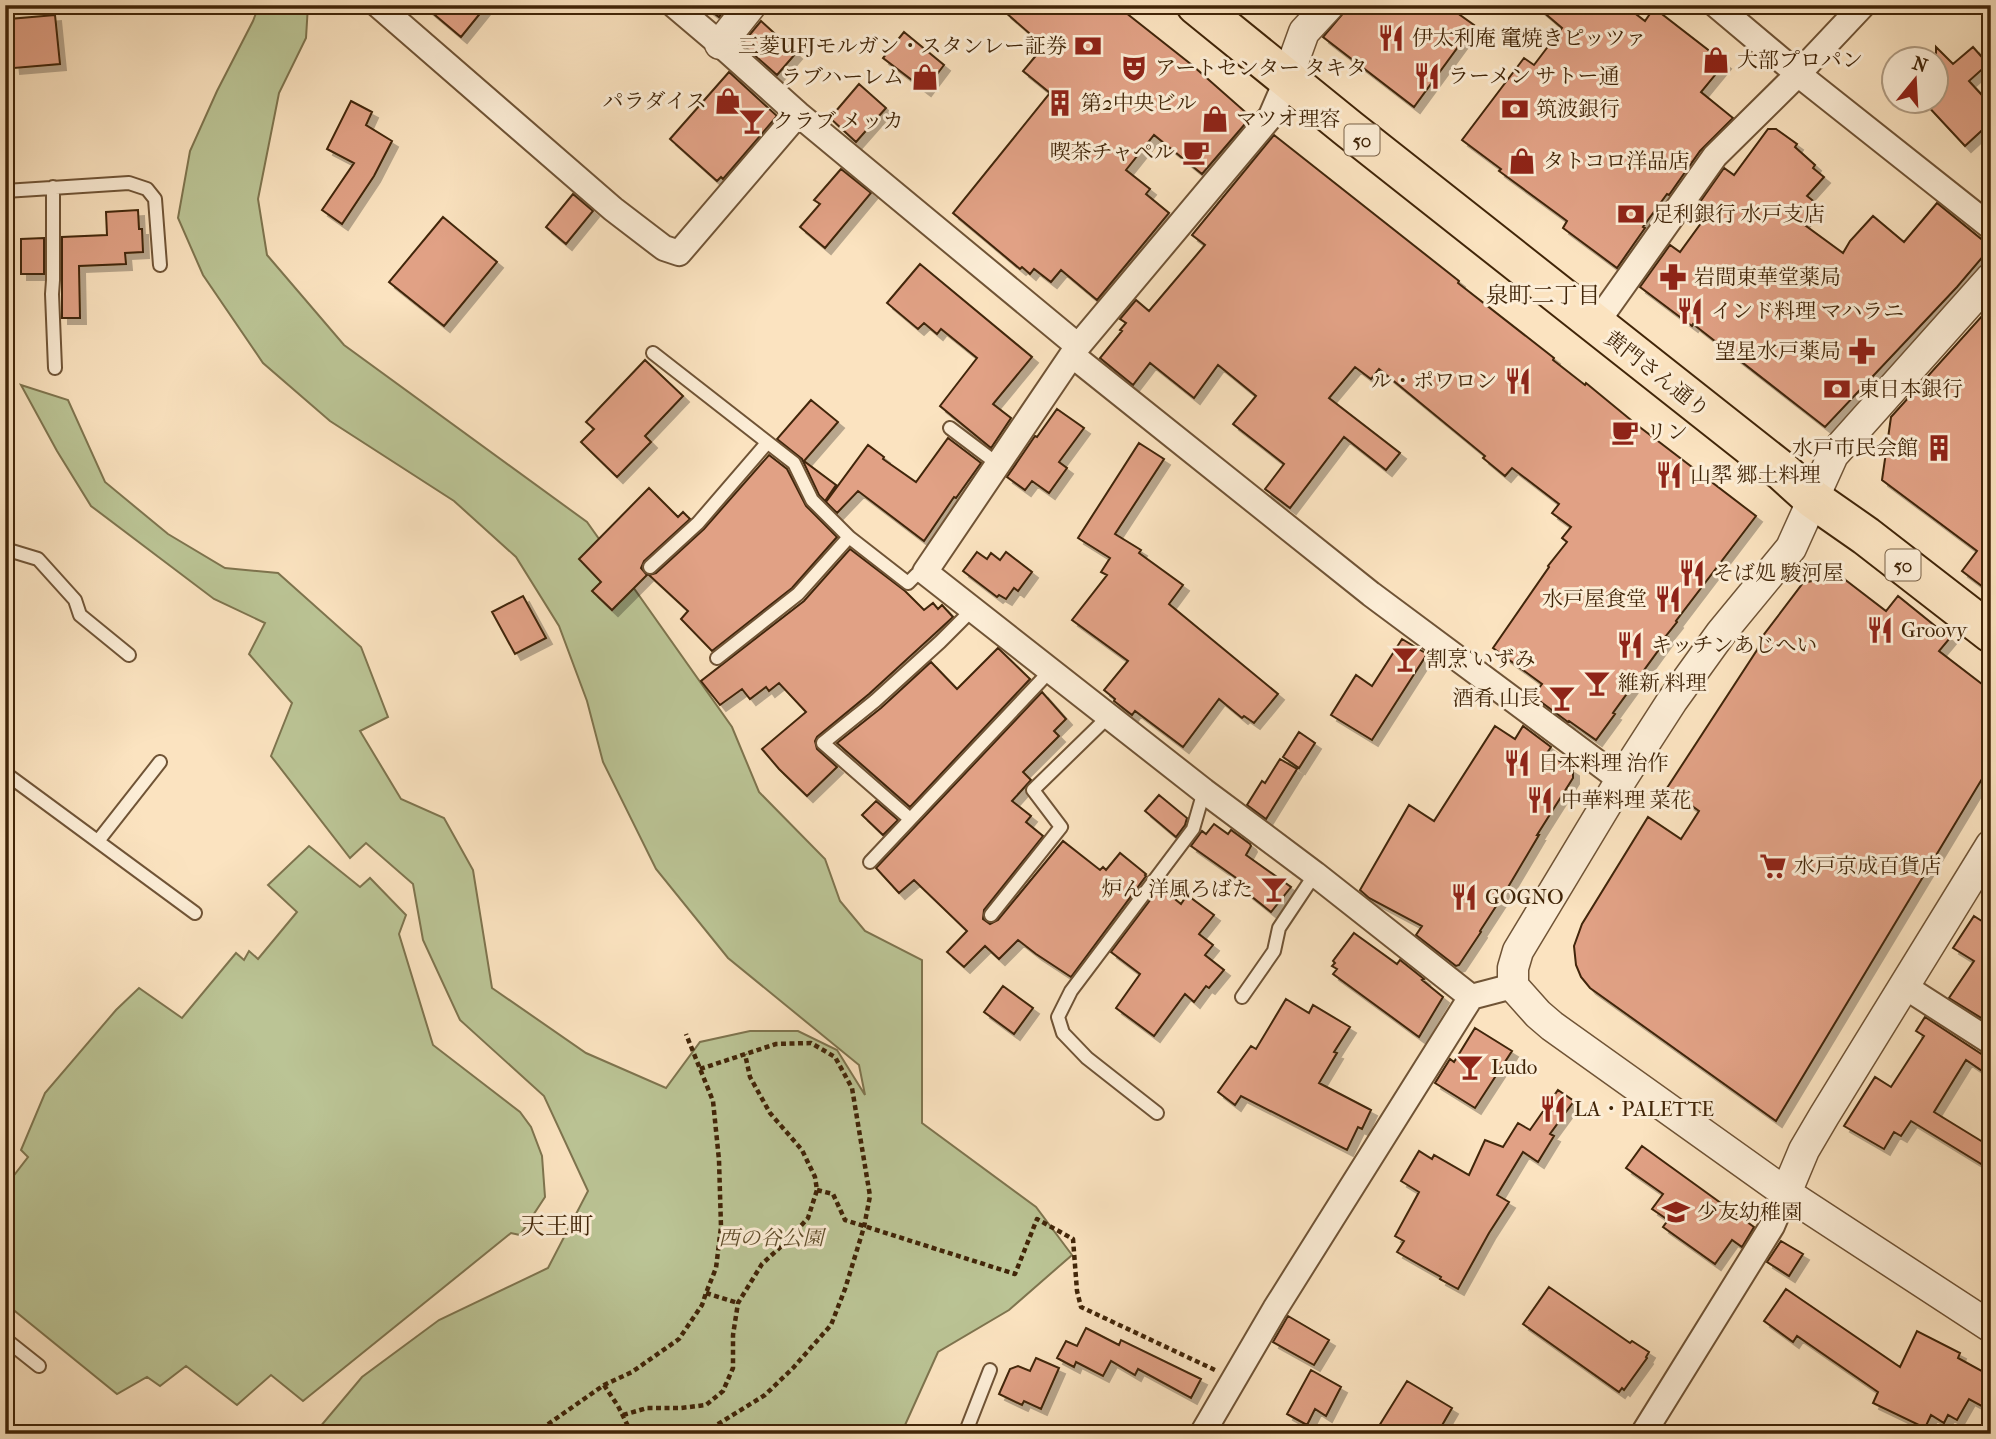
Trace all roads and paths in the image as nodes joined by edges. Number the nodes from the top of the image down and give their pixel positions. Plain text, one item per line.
1 (379, 5) edge
2 (674, 5) edge
3 (751, 5) edge
4 (1196, 5) edge
5 (1329, 5) edge
6 (1716, 5) edge
7 (1863, 5) edge
8 (720, 44) junction
9 (1798, 74) junction
10 (1287, 79) junction
11 (798, 114) junction
12 (53, 187) junction
13 (5, 191) edge
14 (1991, 227) edge
15 (160, 265) dead end
16 (1991, 278) edge
17 (1595, 325) junction
18 (1075, 351) junction
19 (653, 353) dead end
20 (55, 368) dead end
21 (950, 428) dead end
22 (766, 443) junction
23 (999, 465) junction
24 (1813, 499) junction
25 (849, 537) junction
26 (5, 549) edge
27 (650, 567) dead end
28 (925, 572) junction
29 (973, 609) junction
30 (1991, 633) edge
31 (130, 655) dead end
32 (717, 658) dead end
33 (1051, 671) junction
34 (1109, 716) junction
35 (160, 762) dead end
36 (5, 772) edge
37 (1621, 780) junction
38 (1204, 791) junction
39 (910, 819) junction
40 (98, 841) junction
41 (1991, 845) edge
42 (870, 862) dead end
43 (1315, 874) junction
44 (195, 913) dead end
45 (991, 915) dead end
46 (1513, 986) junction
47 (1904, 986) junction
48 (1242, 997) dead end
49 (1471, 997) junction
50 (686, 1034) dead end
51 (1991, 1042) edge
52 (745, 1054) junction
53 (700, 1069) junction
54 (1157, 1114) dead end
55 (817, 1190) junction
56 (1786, 1193) junction
57 (864, 1227) junction
58 (706, 1293) junction
59 (737, 1303) junction
60 (1991, 1326) edge
61 (5, 1339) edge
62 (39, 1366) dead end
63 (990, 1370) dead end
64 (1234, 1379) junction
65 (604, 1385) junction
66 (623, 1415) junction
67 (534, 1434) edge
68 (632, 1434) edge
69 (702, 1434) edge
70 (965, 1434) edge
71 (1202, 1434) edge
72 (1643, 1434) edge

1 - 11 street
2 - 8 street
3 - 8 street
4 - 10 highway, 黄門さん通り / 50
5 - 10 street
6 - 9 street
7 - 9 street
8 - 11 street
9 - 14 street
9 - 17 street
10 - 17 highway, 黄門さん通り / 50
10 - 18 street
11 - 18 street
12 - 13 lane
12 - 15 lane
12 - 20 lane
16 - 24 street
17 - 24 highway, 黄門さん通り / 50
18 - 23 street
18 - 37 street
19 - 22 lane
21 - 23 lane
22 - 25 lane
22 - 27 lane
23 - 28 street
24 - 30 highway, 黄門さん通り / 50
24 - 37 street
25 - 28 lane
25 - 32 lane
26 - 31 lane
28 - 29 street
29 - 33 street
29 - 39 lane
33 - 34 street
33 - 39 lane
34 - 38 street
34 - 45 lane
35 - 40 lane
36 - 40 lane
37 - 46 street
38 - 43 street
38 - 54 lane
39 - 42 lane
40 - 44 lane
41 - 47 street
43 - 48 lane
43 - 49 street
46 - 49 street
46 - 56 street
47 - 51 street
47 - 56 street
49 - 64 street
50 - 53 path
52 - 53 path
52 - 55 path
52 - 57 path
53 - 58 path
55 - 57 path
55 - 59 path
56 - 60 street
56 - 72 street
57 - 64 path
57 - 69 path
58 - 59 path
58 - 65 path
59 - 66 path
61 - 62 lane
63 - 70 lane
64 - 71 street
65 - 66 path
65 - 67 path
66 - 68 path

